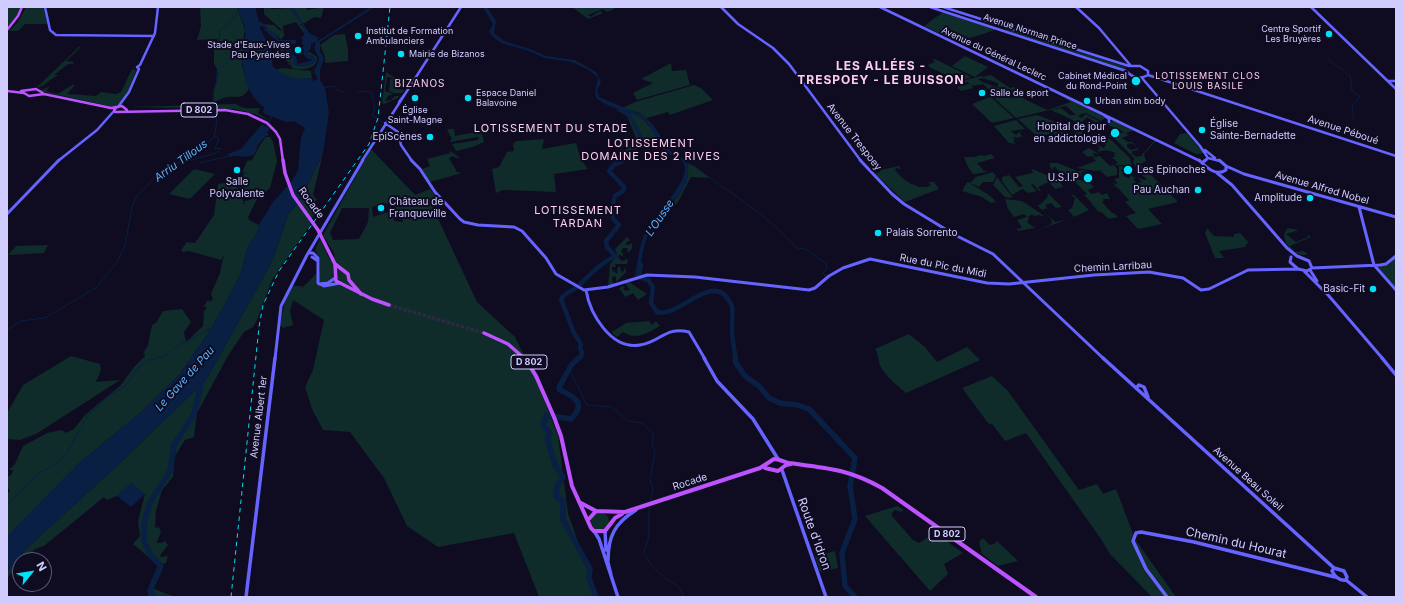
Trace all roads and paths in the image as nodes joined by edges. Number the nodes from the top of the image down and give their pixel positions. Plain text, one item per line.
1 (22, 7) edge
2 (45, 7) edge
3 (158, 7) edge
4 (721, 7) edge
5 (880, 7) edge
6 (930, 7) edge
7 (943, 7) edge
8 (1076, 7) edge
9 (1311, 7) edge
10 (461, 8) edge
11 (7, 30) edge
12 (154, 36) junction
13 (1130, 66) junction
14 (1126, 71) junction
15 (1148, 75) junction
16 (1142, 78) junction
17 (1391, 81) junction
18 (1396, 81) edge
19 (1388, 82) junction
20 (1396, 89) edge
21 (30, 90) junction
22 (7, 91) edge
23 (39, 91) junction
24 (17, 92) junction
25 (26, 94) junction
26 (44, 94) junction
27 (35, 95) junction
28 (120, 107) junction
29 (1096, 109) junction
30 (115, 110) junction
31 (128, 110) junction
32 (1109, 122) dead end
33 (385, 123) junction
34 (1168, 144) junction
35 (1200, 146) junction
36 (1396, 156) edge
37 (1207, 158) junction
38 (1216, 159) junction
39 (1203, 162) junction
40 (1226, 166) junction
41 (1225, 170) junction
42 (1217, 173) junction
43 (1244, 174) junction
44 (1232, 185) junction
45 (1359, 207) junction
46 (7, 214) edge
47 (1396, 217) edge
48 (315, 244) junction
49 (1287, 248) junction
50 (993, 254) joint
51 (311, 256) junction
52 (1297, 256) junction
53 (1396, 256) edge
54 (1291, 257) junction
55 (335, 264) junction
56 (1311, 264) junction
57 (1292, 265) junction
58 (1374, 265) junction
59 (1318, 268) junction
60 (1289, 269) junction
61 (1298, 269) junction
62 (1311, 269) junction
63 (1304, 271) junction
64 (343, 272) junction
65 (336, 277) junction
66 (348, 279) junction
67 (340, 283) junction
68 (1023, 283) junction
69 (319, 284) junction
70 (586, 290) junction
71 (1396, 290) edge
72 (361, 294) junction
73 (1328, 295) junction
74 (388, 305) tunnel mouth
75 (484, 333) tunnel mouth
76 (1396, 375) edge
77 (1136, 388) junction
78 (1143, 392) junction
79 (773, 451) junction
80 (780, 460) junction
81 (800, 463) junction
82 (770, 464) junction
83 (782, 468) junction
84 (776, 472) junction
85 (783, 478) junction
86 (578, 502) junction
87 (641, 507) junction
88 (596, 511) junction
89 (625, 512) junction
90 (609, 513) junction
91 (588, 520) junction
92 (612, 522) junction
93 (605, 531) junction
94 (594, 532) junction
95 (608, 561) junction
96 (1334, 568) junction
97 (1335, 577) junction
98 (1346, 580) junction
99 (614, 585) junction
100 (246, 597) edge
101 (618, 597) edge
102 (826, 597) edge
103 (1036, 597) edge
104 (1167, 597) edge
105 (1367, 597) edge

1 - 11 main road
2 - 12 street
3 - 12 street
4 - 50 street, Avenue Trespoey
5 - 29 street, Avenue du Général Leclerc
6 - 14 street, Avenue Norman Prince
7 - 13 street
8 - 13 street
9 - 19 street
10 - 33 street
12 - 28 street
13 - 14 street
13 - 15 street, Avenue Péboué
14 - 16 street, Avenue Norman Prince
15 - 16 street
15 - 36 street, Avenue Péboué
16 - 35 street
17 - 18 street
17 - 19 street
17 - 20 street
19 - 20 street
21 - 23 main road
21 - 24 main road
21 - 25 main road
22 - 24 main road
23 - 26 main road, D 802
23 - 27 main road
24 - 25 main road
25 - 27 main road
26 - 27 main road, D 802
26 - 30 main road, D 802
28 - 30 main road
28 - 30 main road
28 - 31 main road, D 802
29 - 32 street
29 - 34 street, Avenue du Général Leclerc
30 - 31 main road, D 802
30 - 46 street
31 - 55 main road, Rocade / D 802
33 - 48 street
33 - 70 street
34 - 37 street, Avenue du Général Leclerc
34 - 39 street, Avenue du Général Leclerc
35 - 37 street
35 - 38 street, Avenue Alfred Nobel
37 - 38 street, Avenue du Général Leclerc
37 - 39 street
38 - 40 street, Avenue Alfred Nobel
39 - 42 street, Avenue du Général Leclerc
40 - 41 street
40 - 43 street, Avenue Alfred Nobel
41 - 42 street
41 - 43 street, Avenue Alfred Nobel
41 - 44 street
42 - 44 street, Avenue du Général Leclerc
43 - 45 street, Avenue Alfred Nobel
44 - 49 street
45 - 47 street, Avenue Alfred Nobel
45 - 58 street
48 - 51 street
48 - 51 street
49 - 52 street
49 - 54 street
50 - 68 street, Avenue Beau Soleil
51 - 69 street
51 - 100 street, Avenue Albert 1er
52 - 54 street
52 - 56 street
53 - 58 street
54 - 57 street
55 - 64 main road, D 802
55 - 65 main road, D 802
56 - 59 street
56 - 62 street
57 - 60 street
57 - 61 street
58 - 59 street
58 - 71 street
59 - 62 street
60 - 61 street
60 - 68 street, Chemin Larribau
61 - 63 street
62 - 63 street
62 - 73 street
63 - 73 street
64 - 65 main road
64 - 66 main road
65 - 67 main road
65 - 69 street
66 - 67 main road
66 - 72 main road
67 - 69 street
67 - 72 main road
68 - 70 street, Rue du Pic du Midi
68 - 77 street, Avenue Beau Soleil
70 - 79 street
72 - 74 main road
73 - 76 street
75 - 86 main road, D 802
77 - 78 street, Avenue Beau Soleil
77 - 78 street, Avenue Beau Soleil
78 - 96 street, Avenue Beau Soleil
79 - 80 street
79 - 82 street
80 - 81 main road, D 802
80 - 82 main road, Rocade
80 - 83 main road
81 - 83 main road, D 802
81 - 103 main road, D 802
82 - 84 main road
82 - 87 main road, Rocade
83 - 84 main road
83 - 85 street, Route d'Idron
84 - 85 street, Route d'Idron
85 - 102 street, Route d'Idron
86 - 88 main road
86 - 91 main road, D 802
87 - 89 main road, Rocade
87 - 95 street
88 - 90 main road
88 - 91 main road
89 - 90 main road
89 - 92 main road
90 - 92 main road
91 - 94 main road
92 - 93 main road
93 - 94 main road
93 - 95 street
94 - 99 street
95 - 99 street
96 - 97 street
96 - 98 street, Avenue Beau Soleil
97 - 98 street, Chemin du Hourat
97 - 104 street, Chemin du Hourat
98 - 105 street
99 - 101 street

